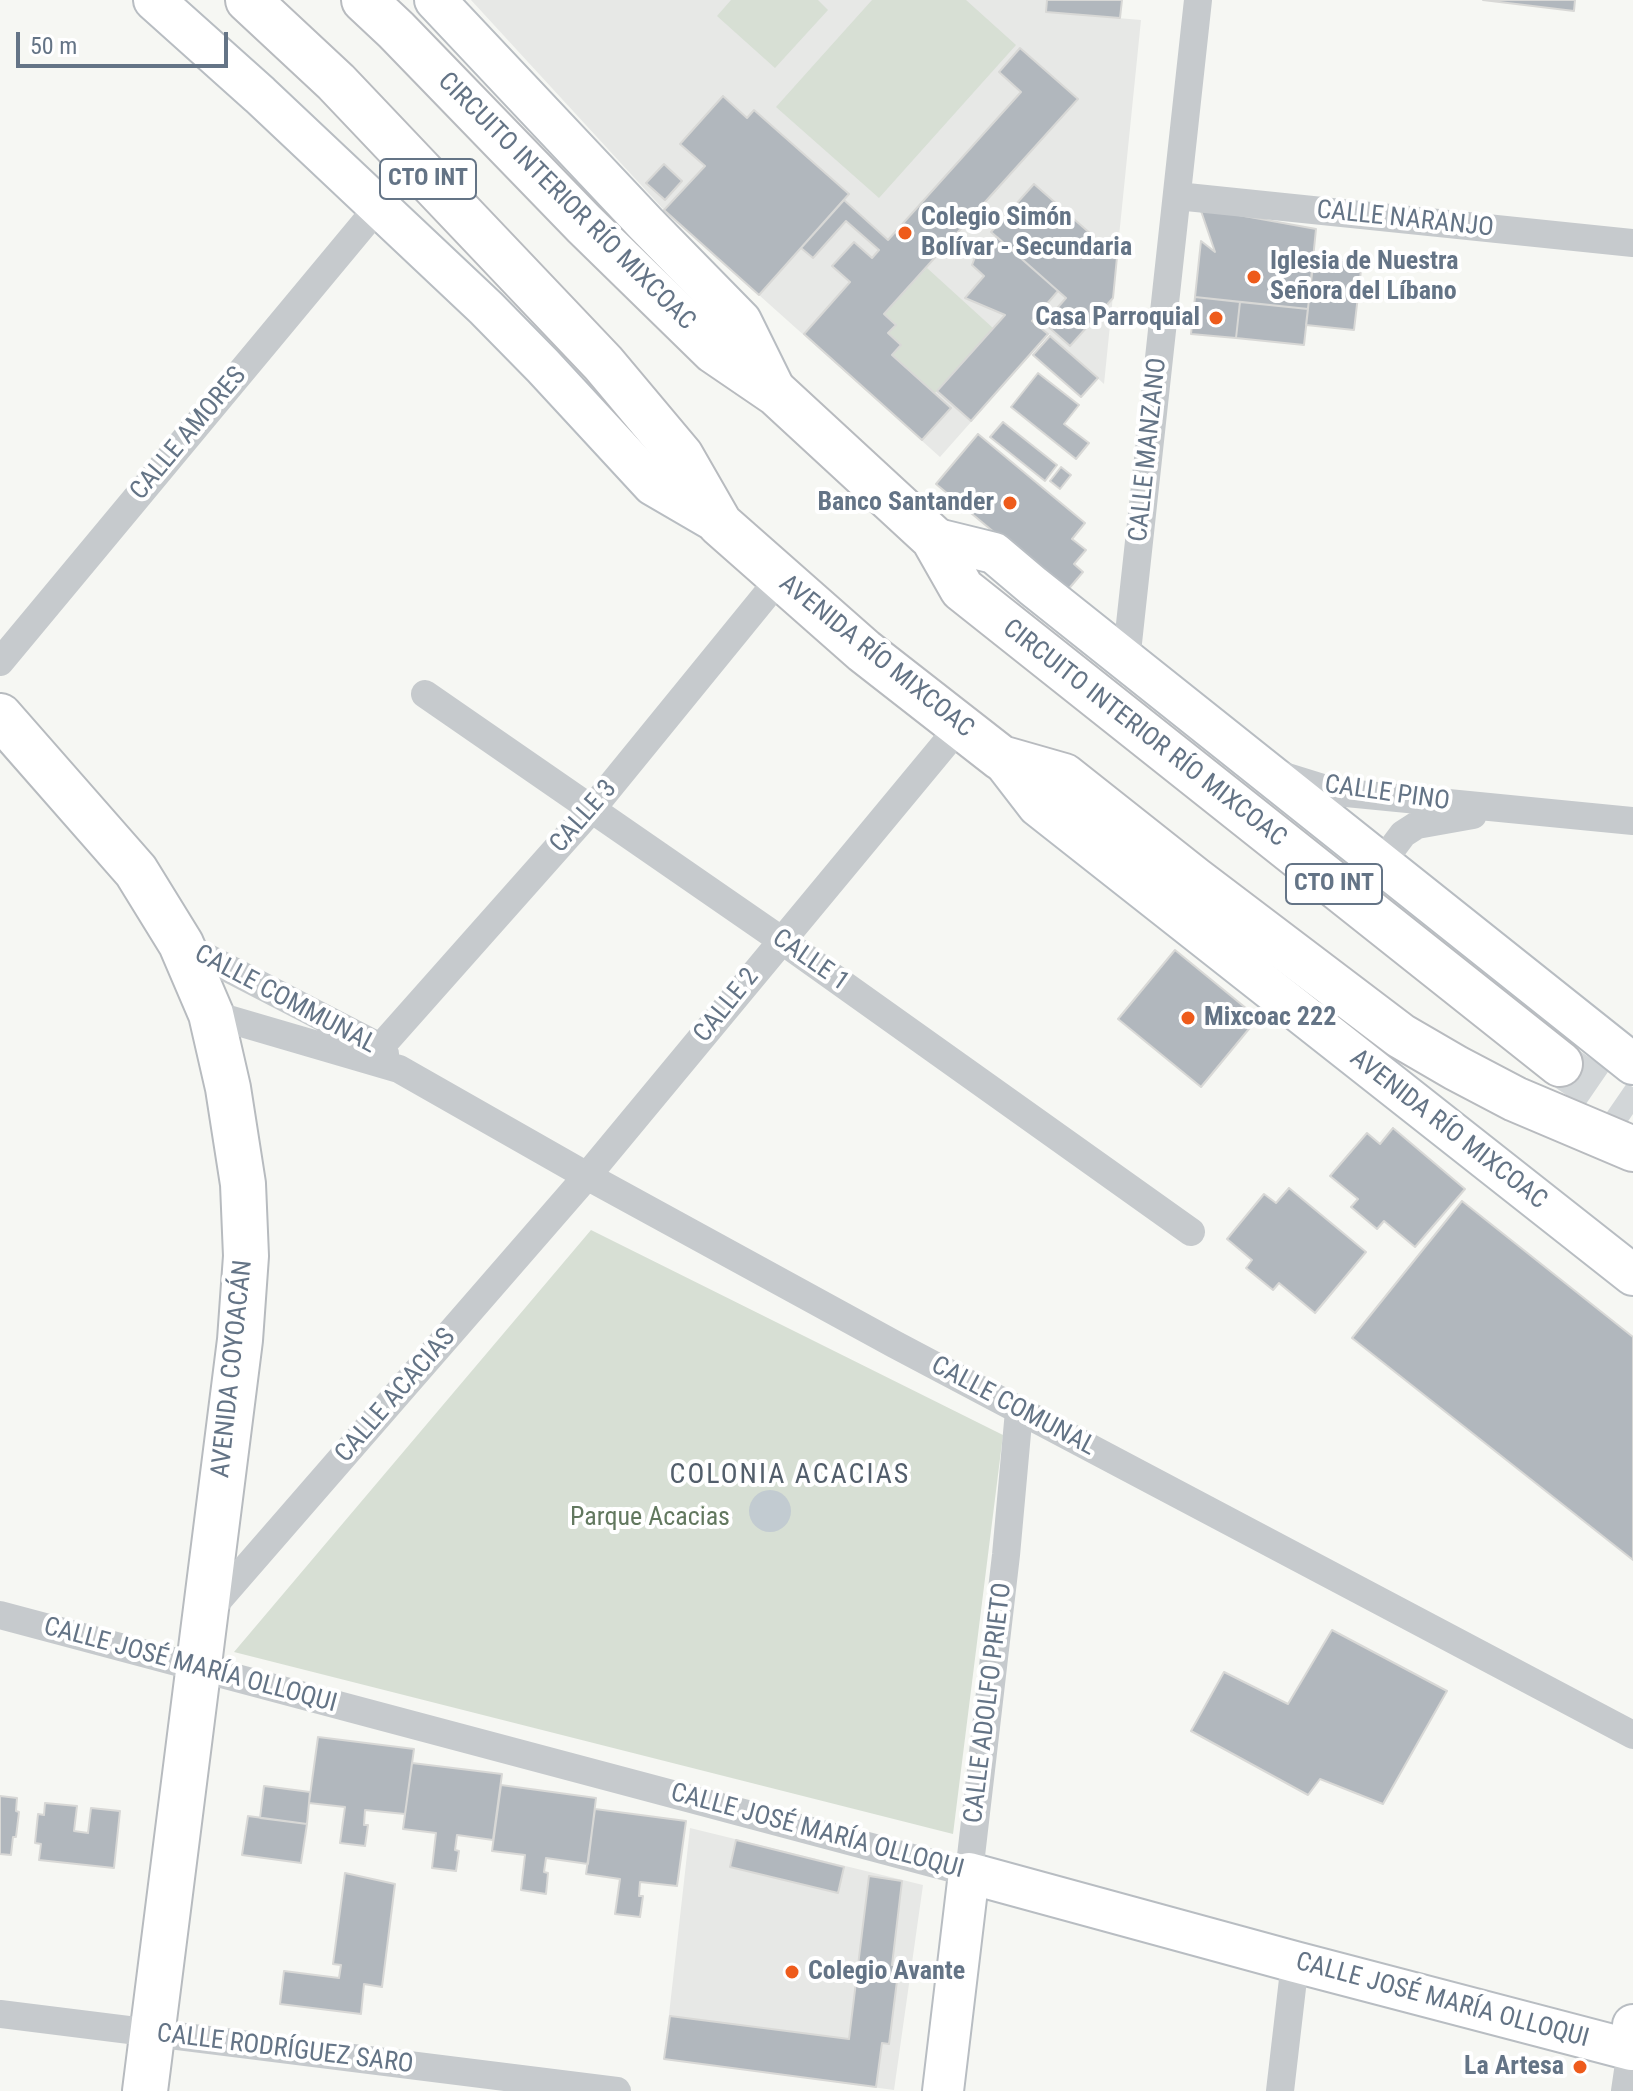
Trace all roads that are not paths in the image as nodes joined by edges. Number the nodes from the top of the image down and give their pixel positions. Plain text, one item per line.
1 (154, 0) edge
2 (248, 0) edge
3 (364, 0) edge
4 (435, 0) edge
5 (1198, 0) edge
6 (1177, 196) junction
7 (379, 206) junction
8 (1633, 243) edge
9 (777, 394) junction
10 (720, 524) junction
11 (933, 538) junction
12 (780, 578) junction
13 (1126, 661) junction
14 (0, 662) edge
15 (425, 694) dead end
16 (0, 716) edge
17 (960, 726) junction
18 (1001, 758) junction
19 (1263, 769) junction
20 (1514, 809) junction
21 (591, 810) junction
22 (1633, 821) edge
23 (1385, 867) junction
24 (781, 940) junction
25 (181, 944) junction
26 (211, 1014) junction
27 (374, 1054) junction
28 (1560, 1064) tunnel mouth
29 (1633, 1064) edge
30 (399, 1069) joint
31 (1633, 1149) edge
32 (587, 1176) junction
33 (1191, 1232) dead end
34 (1633, 1275) edge
35 (1019, 1411) junction
36 (0, 1615) edge
37 (204, 1617) junction
38 (198, 1667) junction
39 (1633, 1735) edge
40 (969, 1873) junction
41 (1295, 1962) junction
42 (0, 2014) edge
43 (153, 2033) junction
44 (1632, 2042) edge
45 (145, 2091) edge
46 (617, 2091) edge
47 (943, 2091) edge
48 (1280, 2091) edge
49 (1625, 2091) edge

1 - 7 main road, AVENIDA RÍO MIXCOAC / CTO INT
2 - 10 main road, CTO INT
3 - 9 main road, CIRCUITO INTERIOR RÍO MIXCOAC / CTO INT
4 - 9 main road, CTO INT
5 - 6 street, CALLE MANZANO
6 - 8 street, CALLE NARANJO
6 - 13 street, CALLE MANZANO
7 - 10 main road, AVENIDA RÍO MIXCOAC / CTO INT
7 - 14 street, CALLE AMORES
9 - 11 main road, CTO INT
10 - 12 main road, AVENIDA RÍO MIXCOAC / CTO INT
11 - 13 main road, CTO INT
11 - 28 main road, CIRCUITO INTERIOR RÍO MIXCOAC / CTO INT
12 - 17 main road, AVENIDA RÍO MIXCOAC / CTO INT
12 - 21 street, CALLE 3
13 - 19 main road, CTO INT
15 - 21 street, CALLE 1
16 - 25 main road, AVENIDA COYOACÁN
17 - 18 main road, AVENIDA RÍO MIXCOAC / CTO INT
17 - 24 street, CALLE 2
18 - 31 main road, CTO INT
18 - 34 main road, AVENIDA RÍO MIXCOAC / CTO INT
19 - 20 street, CALLE PINO
19 - 23 main road, CTO INT
20 - 22 street, CALLE PINO
20 - 23 street, CALLE PINO
21 - 24 street, CALLE 1
21 - 27 street, CALLE 3
23 - 29 main road, CTO INT
24 - 32 street, CALLE 2
24 - 33 street, CALLE 1
25 - 26 main road, AVENIDA COYOACÁN
25 - 27 street, CALLE COMMUNAL
26 - 27 street
26 - 37 main road, AVENIDA COYOACÁN
27 - 30 street, CALLE COMMUNAL
30 - 32 street, CALLE COMUNAL
32 - 35 street, CALLE COMUNAL
32 - 37 street, CALLE ACACIAS
35 - 39 street, CALLE COMUNAL
35 - 40 street, CALLE ADOLFO PRIETO
36 - 38 street, CALLE JOSÉ MARÍA OLLOQUI
37 - 38 main road, AVENIDA COYOACÁN
38 - 40 street, CALLE JOSÉ MARÍA OLLOQUI
38 - 43 main road, AVENIDA COYOACÁN
40 - 41 main road, CALLE JOSÉ MARÍA OLLOQUI
40 - 47 main road, CALLE ADOLFO PRIETO
41 - 44 main road, CALLE JOSÉ MARÍA OLLOQUI
41 - 48 street
42 - 43 street, CALLE RODRÍGUEZ SARO
43 - 45 main road, AVENIDA COYOACÁN
43 - 46 street, CALLE RODRÍGUEZ SARO
44 - 49 street

